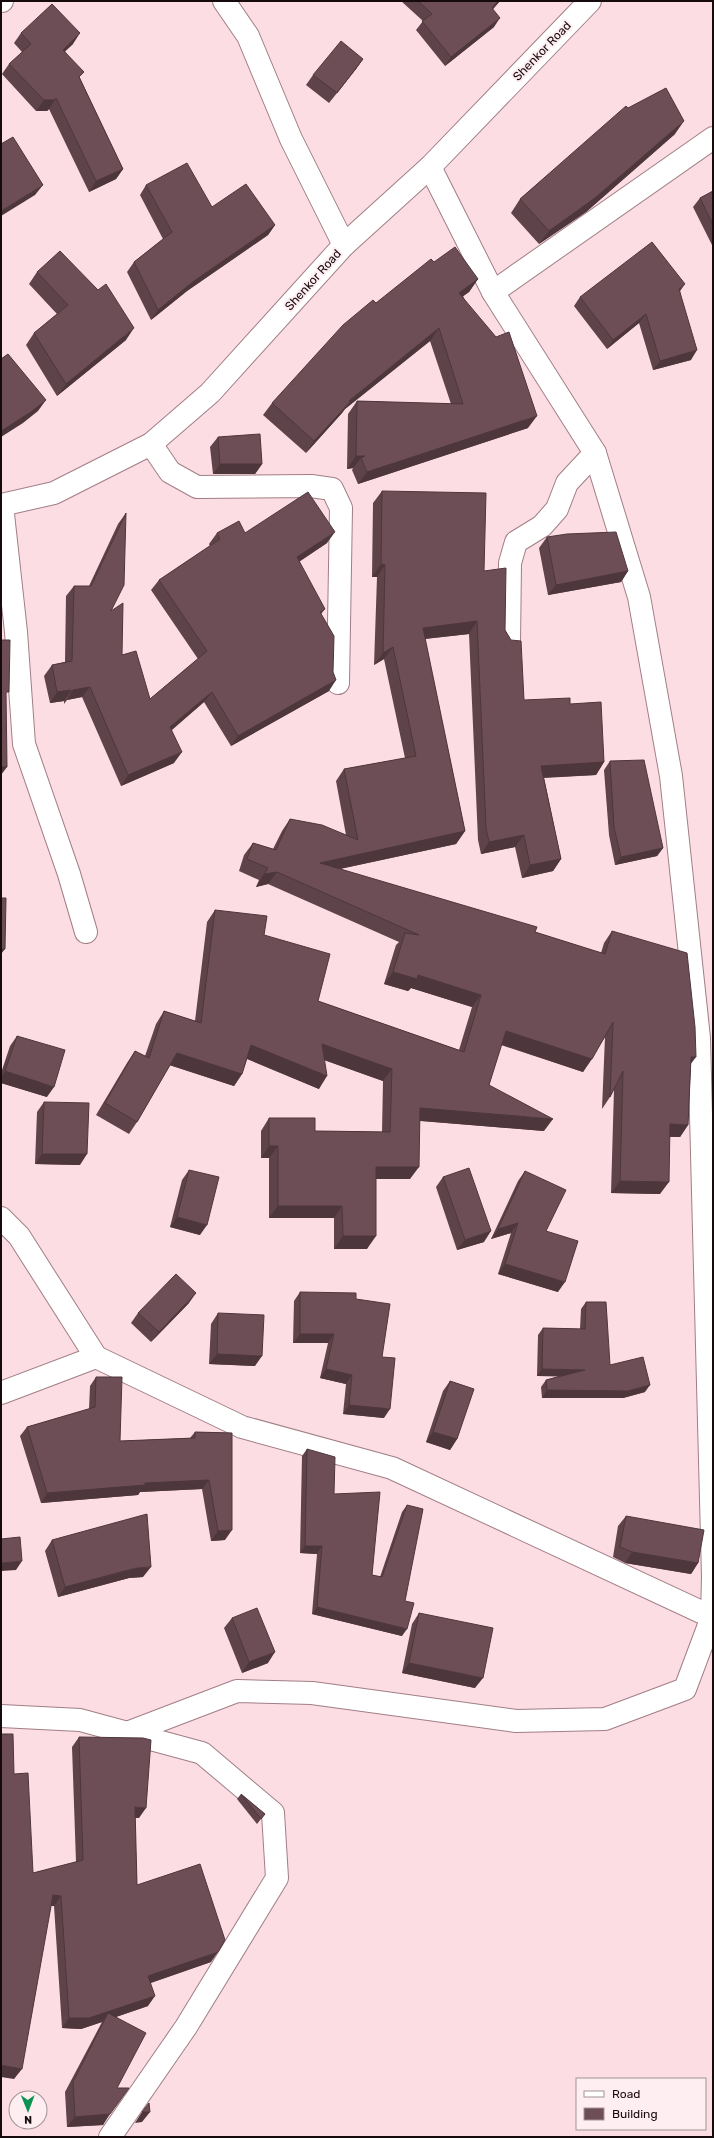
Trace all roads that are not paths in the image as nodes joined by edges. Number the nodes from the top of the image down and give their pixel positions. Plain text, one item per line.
1 (224, 1) edge
2 (590, 1) edge
3 (713, 138) edge
4 (430, 167) junction
5 (344, 245) junction
6 (493, 292) junction
7 (151, 444) junction
8 (595, 453) junction
9 (1, 505) edge
10 (509, 642) edge
11 (338, 683) dead end
12 (86, 932) dead end
13 (1, 1218) edge
14 (96, 1356) junction
15 (1, 1393) edge
16 (712, 1617) junction
17 (1, 1716) edge
18 (127, 1733) junction
19 (110, 2137) edge

1 - 5 street
2 - 4 street, Shenkor Road
3 - 6 street
4 - 5 street, Shenkor Road
4 - 6 street
5 - 7 street, Shenkor Road
6 - 8 street
7 - 9 street, Shenkor Road
7 - 11 street
8 - 10 street
8 - 16 street
9 - 12 street
13 - 14 street
14 - 15 street
14 - 16 street
16 - 18 street
17 - 18 street
18 - 19 street

